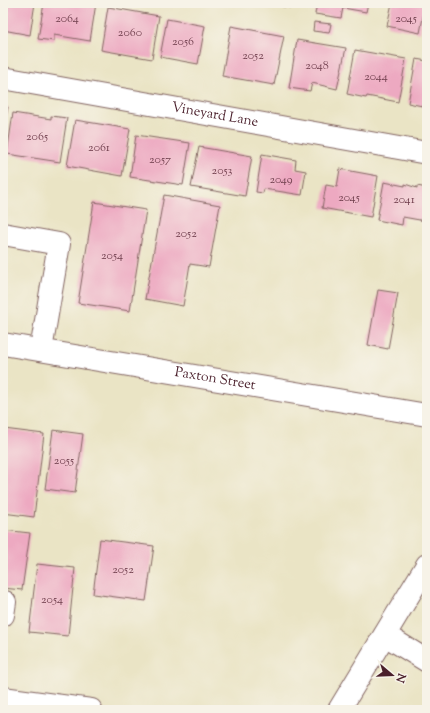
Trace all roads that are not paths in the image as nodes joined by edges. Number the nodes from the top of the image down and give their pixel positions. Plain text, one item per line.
1 (3, 78) edge
2 (427, 153) edge
3 (3, 234) edge
4 (3, 344) edge
5 (41, 350) junction
6 (427, 414) edge
7 (427, 565) edge
8 (385, 635) junction
9 (427, 661) edge
10 (3, 698) edge
11 (91, 710) edge
12 (339, 710) edge

1 - 2 street, Vineyard Lane
3 - 5 street
4 - 5 street, Paxton Street
5 - 6 street, Paxton Street
7 - 8 street
8 - 9 street
8 - 12 street
10 - 11 street

